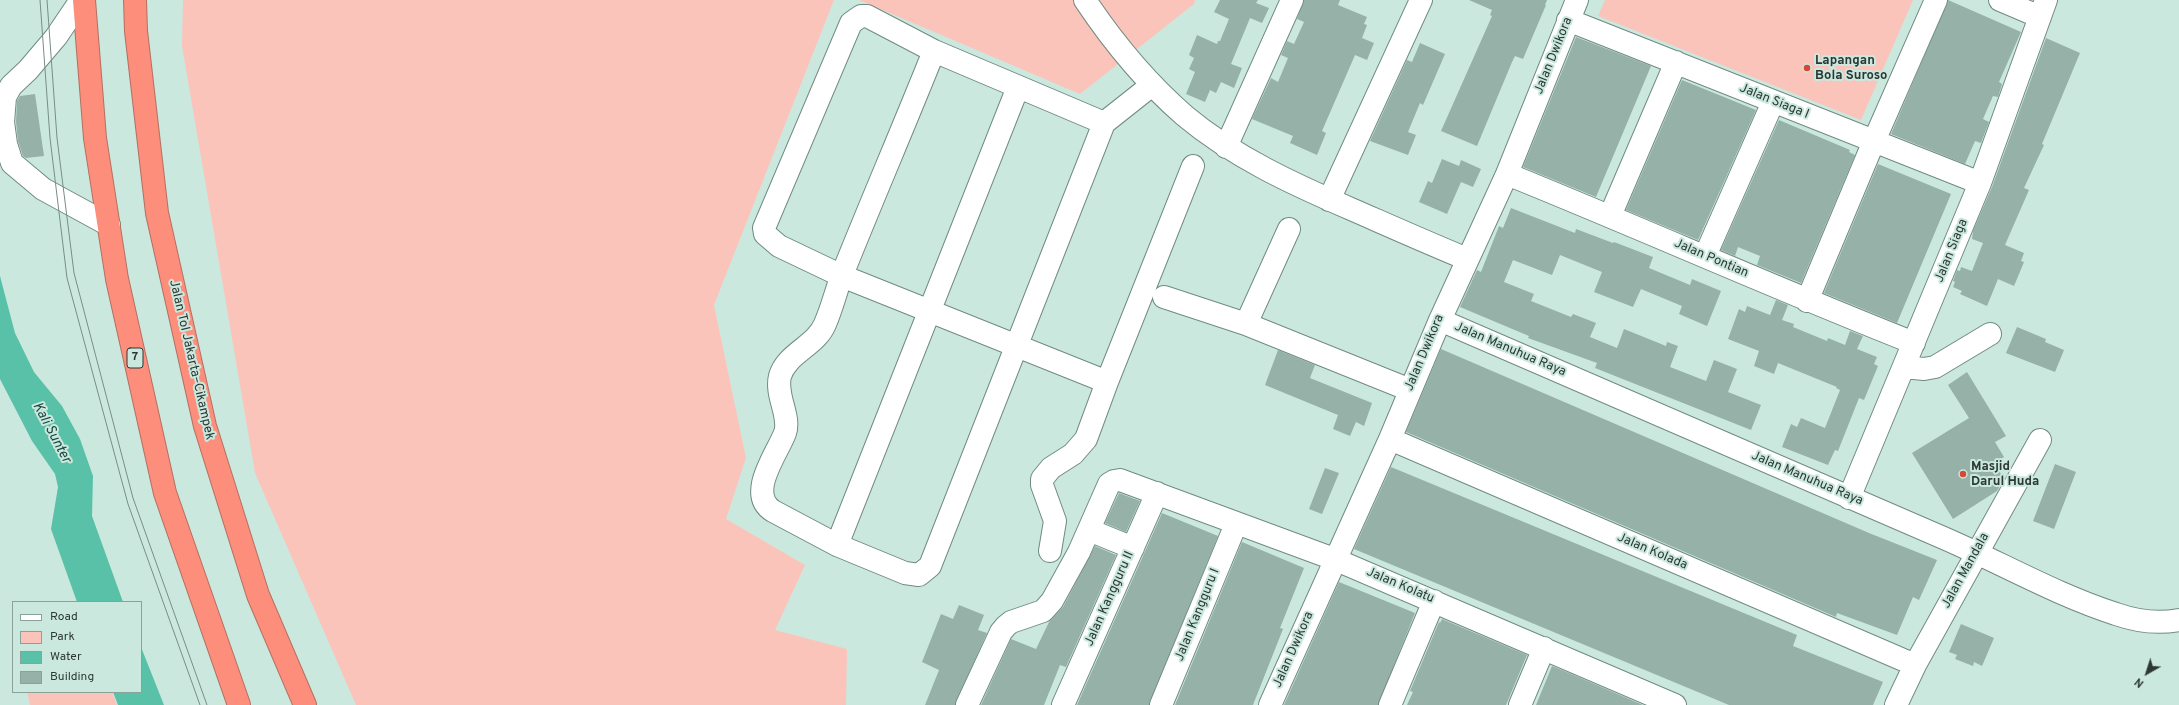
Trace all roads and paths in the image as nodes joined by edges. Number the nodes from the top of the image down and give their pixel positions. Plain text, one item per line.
1 (81, 0) edge
2 (84, 0) edge
3 (135, 0) edge
4 (1085, 0) edge
5 (1292, 0) edge
6 (1421, 0) edge
7 (1577, 0) edge
8 (1936, 0) edge
9 (2000, 0) edge
10 (2043, 8) edge
11 (1568, 20) junction
12 (934, 51) junction
13 (1676, 62) junction
14 (1152, 85) junction
15 (1018, 86) junction
16 (1773, 102) junction
17 (1104, 123) junction
18 (1874, 140) junction
19 (1226, 147) junction
20 (1193, 166) dead end
21 (1507, 174) junction
22 (1980, 183) junction
23 (1329, 200) junction
24 (1610, 216) junction
25 (109, 225) junction
26 (1289, 229) dead end
27 (1706, 256) junction
28 (1467, 259) junction
29 (842, 276) junction
30 (1164, 297) dead end
31 (1807, 301) junction
32 (929, 311) junction
33 (1440, 320) junction
34 (1246, 324) junction
35 (1990, 334) dead end
36 (1914, 343) junction
37 (1016, 346) junction
38 (1904, 367) junction
39 (1106, 382) junction
40 (1410, 390) junction
41 (1390, 439) junction
42 (2040, 440) dead end
43 (1157, 493) junction
44 (1849, 498) junction
45 (1236, 524) junction
46 (1089, 530) junction
47 (837, 545) junction
48 (1133, 548) junction
49 (1050, 551) dead end
50 (1976, 551) junction
51 (1334, 559) junction
52 (1434, 601) junction
53 (2179, 620) edge
54 (1544, 648) junction
55 (1915, 665) junction
56 (1651, 700) edge
57 (238, 705) edge
58 (305, 705) edge
59 (967, 705) edge
60 (1063, 705) edge
61 (1161, 705) edge
62 (1270, 705) edge
63 (1390, 705) edge
64 (1520, 705) edge
65 (1675, 705) edge
66 (1896, 705) edge

1 - 25 street
2 - 25 highway, 7
3 - 58 highway, Jalan Tol Jakarta–Cikampek
4 - 14 street
5 - 19 street
6 - 23 street
7 - 11 street, Jalan Dwikora
8 - 18 street
9 - 10 street
10 - 22 street, Jalan Siaga
11 - 13 street, Jalan Siaga I
11 - 21 street, Jalan Dwikora
12 - 15 street
12 - 29 street
12 - 29 street
13 - 16 street, Jalan Siaga I
13 - 24 street
14 - 17 street
14 - 19 street
15 - 17 street
15 - 32 street
16 - 18 street, Jalan Siaga I
16 - 27 street
17 - 37 street
18 - 22 street, Jalan Siaga I
18 - 31 street
19 - 23 street
20 - 39 street
21 - 24 street, Jalan Pontian
21 - 28 street, Jalan Dwikora
22 - 36 street, Jalan Siaga
23 - 28 street
24 - 27 street, Jalan Pontian
25 - 57 highway, 7
26 - 34 street
27 - 31 street, Jalan Pontian
28 - 33 street, Jalan Dwikora
29 - 32 street
29 - 47 street
30 - 34 street
31 - 36 street, Jalan Pontian
32 - 37 street
32 - 47 street
33 - 40 street, Jalan Dwikora
33 - 44 street, Jalan Manuhua Raya
34 - 40 street
35 - 38 street
36 - 38 street, Jalan Siaga
37 - 39 street
37 - 47 street
38 - 44 street, Jalan Siaga
39 - 49 street
40 - 41 street, Jalan Dwikora
41 - 51 street, Jalan Dwikora
41 - 55 street, Jalan Kolada
42 - 50 street, Jalan Mandala
43 - 45 street, Jalan Kolatu
43 - 46 street, Jalan Kolatu
43 - 48 street, Jalan Kangguru II
44 - 50 street, Jalan Manuhua Raya
45 - 51 street, Jalan Kolatu
45 - 61 street, Jalan Kangguru I
46 - 48 street
46 - 59 street
48 - 60 street, Jalan Kangguru II
50 - 53 street, Jalan Manuhua Raya
50 - 55 street, Jalan Mandala
51 - 52 street, Jalan Kolatu
51 - 62 street, Jalan Dwikora
52 - 54 street, Jalan Kolatu
52 - 63 street
54 - 56 street, Jalan Kolatu
54 - 64 street
55 - 66 street, Jalan Mandala
56 - 65 street, Jalan Kolatu

